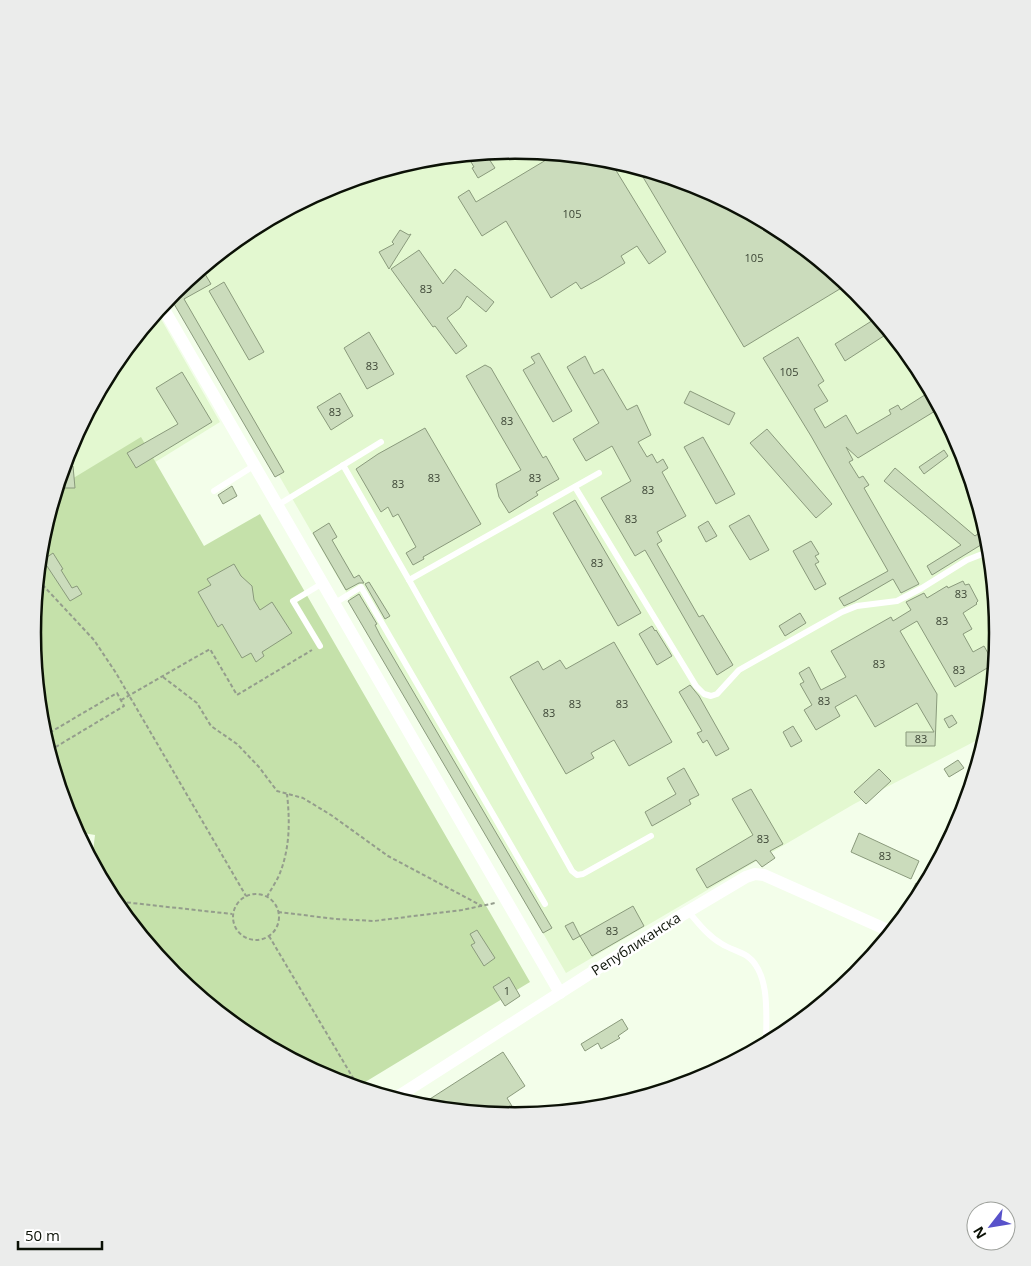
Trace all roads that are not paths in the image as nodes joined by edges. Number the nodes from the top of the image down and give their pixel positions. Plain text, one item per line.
1 (166, 313) edge
2 (381, 442) dead end
3 (255, 465) junction
4 (343, 466) junction
5 (599, 473) dead end
6 (575, 486) junction
7 (214, 490) dead end
8 (278, 505) junction
9 (983, 553) edge
10 (409, 580) junction
11 (324, 583) junction
12 (335, 603) junction
13 (320, 646) road end
14 (651, 836) dead end
15 (545, 904) dead end
16 (688, 911) junction
17 (886, 929) edge
18 (560, 993) junction
19 (766, 1036) edge
20 (403, 1093) edge

1 - 3 street
2 - 4 lane
3 - 7 lane
3 - 8 street
4 - 8 lane
4 - 10 lane
5 - 6 lane
6 - 9 lane
6 - 10 lane
8 - 11 street
10 - 14 lane
11 - 12 street
11 - 13 lane
12 - 15 lane
12 - 18 street
16 - 17 street, Републиканска
16 - 18 street, Републиканска
16 - 19 lane
18 - 20 street, Републиканска

